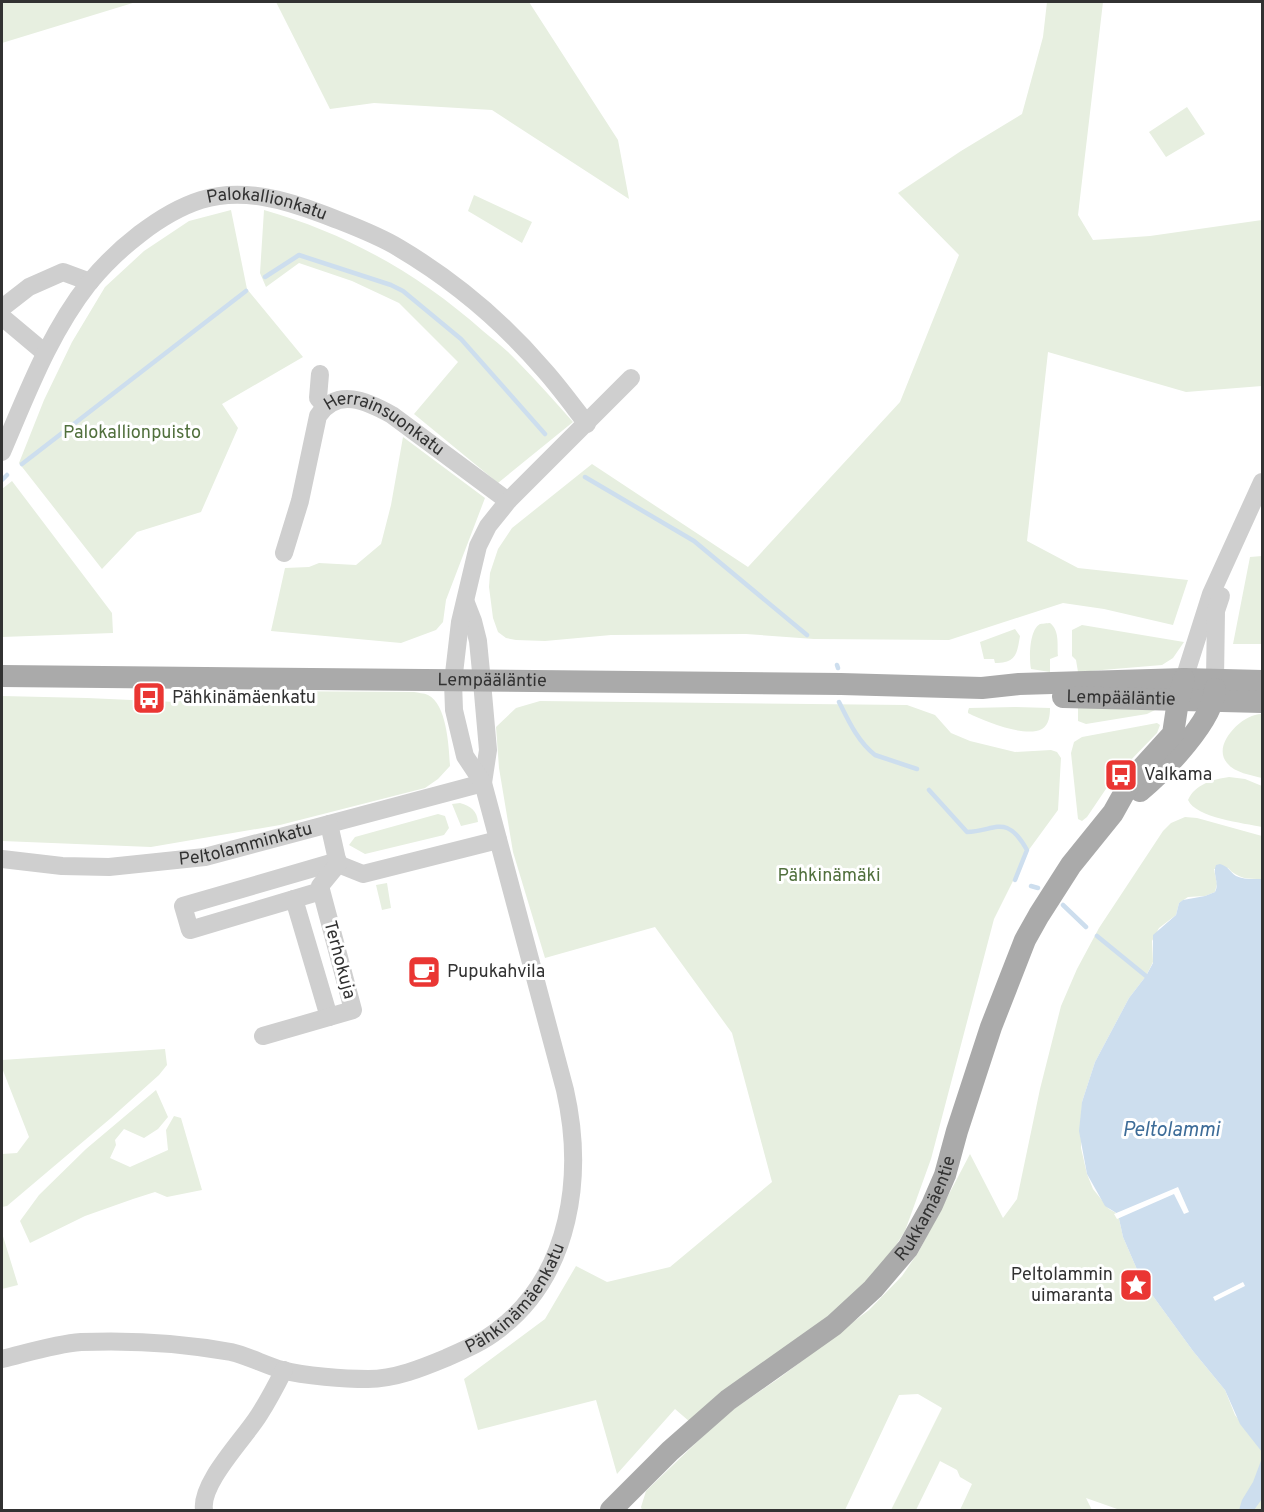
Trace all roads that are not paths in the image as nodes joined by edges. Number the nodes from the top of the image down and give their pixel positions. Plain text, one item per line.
1 (90, 282) junction
2 (2, 308) edge
3 (2, 317) edge
4 (45, 353) junction
5 (320, 374) dead end
6 (631, 378) dead end
7 (325, 406) junction
8 (587, 424) junction
9 (2, 452) edge
10 (1263, 482) edge
11 (508, 501) junction
12 (284, 553) dead end
13 (1222, 573) junction
14 (466, 603) junction
15 (2, 676) edge
16 (1263, 681) edge
17 (453, 682) junction
18 (482, 682) junction
19 (1181, 690) junction
20 (1215, 690) junction
21 (1263, 702) edge
22 (483, 783) junction
23 (1113, 813) junction
24 (328, 824) junction
25 (498, 840) junction
26 (2, 858) edge
27 (338, 862) junction
28 (321, 891) junction
29 (294, 899) junction
30 (329, 1017) junction
31 (263, 1036) dead end
32 (2, 1359) edge
33 (284, 1370) junction
34 (615, 1509) edge
35 (204, 1510) edge

1 - 2 street
1 - 4 street, Palokallionkatu
1 - 8 street, Palokallionkatu
3 - 4 street
4 - 9 street, Palokallionkatu
5 - 7 street
6 - 8 street
7 - 11 street, Herrainsuonkatu
7 - 12 street, Herrainsuonkatu
8 - 11 street
10 - 13 street
11 - 14 street
13 - 19 street
13 - 20 street
14 - 17 street
14 - 18 street
15 - 17 main road, Lempääläntie
16 - 20 main road, Lempääläntie
17 - 18 main road, Lempääläntie
17 - 22 street, Pähkinämäenkatu
18 - 19 main road, Lempääläntie
18 - 22 street, Pähkinämäenkatu
19 - 20 main road, Lempääläntie
19 - 23 main road, Rukkamäentie
20 - 21 main road, Lempääläntie
20 - 23 main road, Rukkamäentie
22 - 24 street, Peltolamminkatu
22 - 25 street, Pähkinämäenkatu
23 - 34 main road, Rukkamäentie
24 - 26 street, Peltolamminkatu
24 - 27 street
25 - 27 street
25 - 33 street, Pähkinämäenkatu
27 - 28 street
27 - 29 street
28 - 29 street
28 - 30 street, Terhokuja
29 - 30 street
30 - 31 street, Terhokuja
32 - 33 street, Pähkinämäenkatu
33 - 35 street

